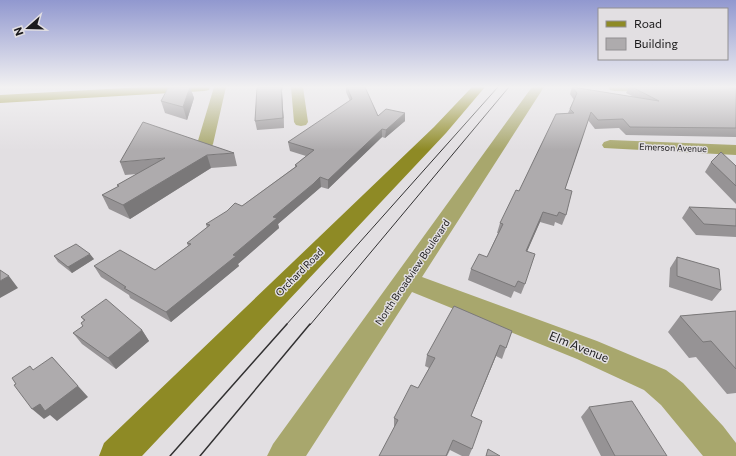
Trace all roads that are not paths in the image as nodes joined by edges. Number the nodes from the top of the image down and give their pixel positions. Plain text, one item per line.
1 (214, 108) edge
2 (299, 108) edge
3 (460, 108) edge
4 (523, 108) edge
5 (301, 122) dead end
6 (205, 144) edge
7 (610, 145) dead end
8 (736, 150) edge
9 (406, 280) junction
10 (117, 456) edge
11 (285, 456) edge
12 (724, 456) edge

1 - 6 street
2 - 5 street
3 - 10 street, Orchard Road
4 - 9 street, North Broadview Boulevard
7 - 8 street, Emerson Avenue
9 - 11 street, North Broadview Boulevard
9 - 12 street, Elm Avenue

